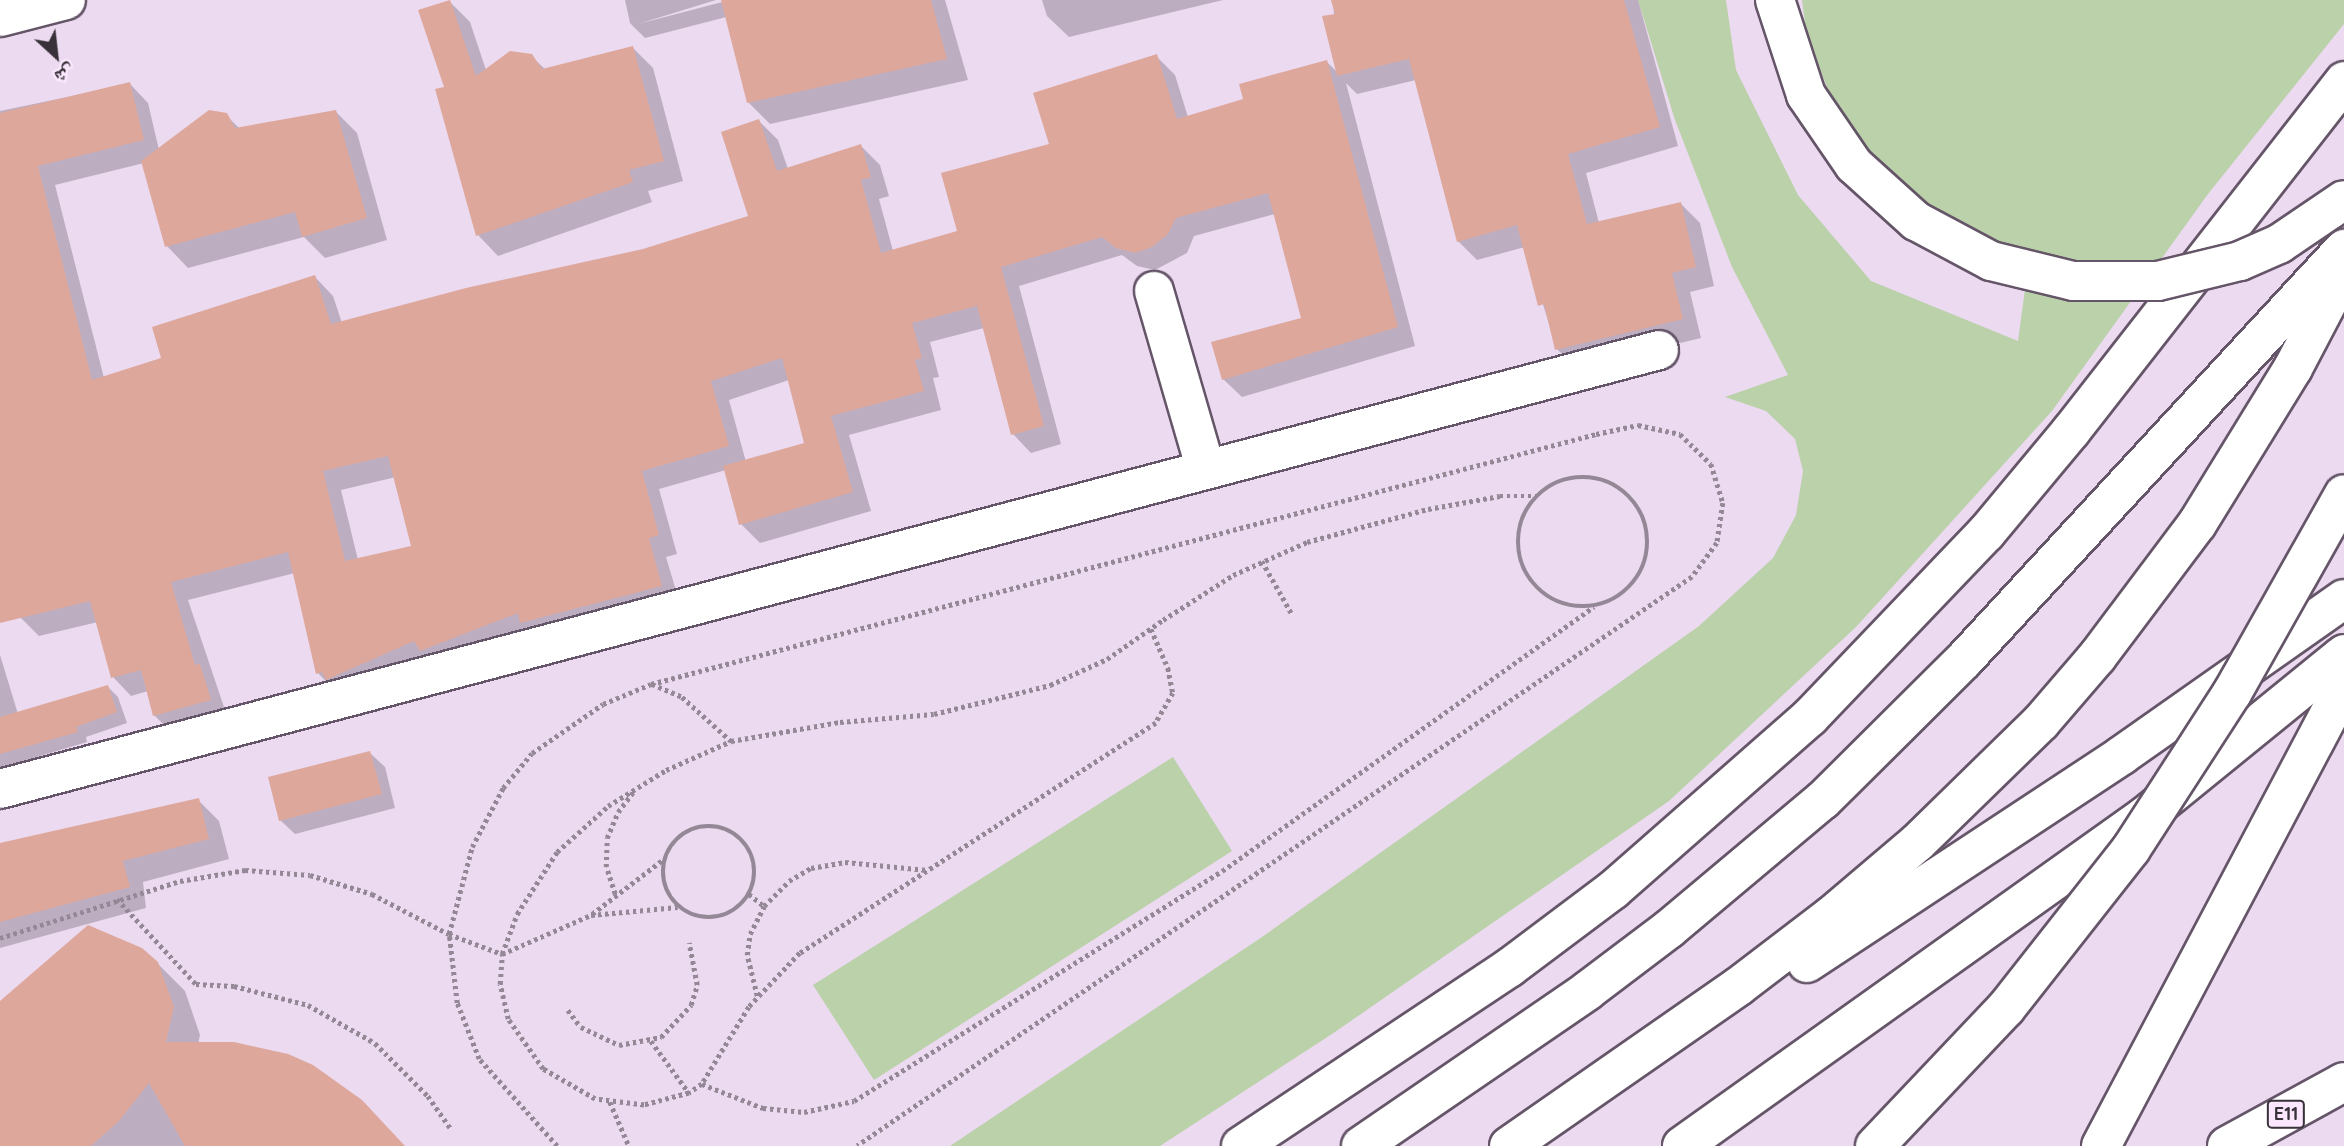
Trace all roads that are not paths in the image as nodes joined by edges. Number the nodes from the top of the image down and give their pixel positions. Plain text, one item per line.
1 (66, 0) edge
2 (1775, 0) edge
3 (0, 17) edge
4 (2344, 81) edge
5 (2344, 200) edge
6 (2344, 249) edge
7 (2344, 271) edge
8 (1154, 291) dead end
9 (1659, 350) dead end
10 (1206, 470) junction
11 (2344, 494) edge
12 (2344, 599) edge
13 (2344, 654) edge
14 (2344, 686) edge
15 (0, 789) edge
16 (1646, 1053) junction
17 (2344, 1082) edge
18 (1241, 1146) edge
19 (1361, 1146) edge
20 (1509, 1146) edge
21 (1682, 1146) edge
22 (1875, 1146) edge
23 (2101, 1146) edge
24 (2227, 1146) edge

1 - 3 main road
2 - 5 main road, bridge
4 - 18 main road
6 - 19 main road
7 - 16 main road
8 - 10 main road
9 - 10 main road
10 - 15 main road
11 - 22 main road, bridge
12 - 16 main road
13 - 21 main road
14 - 23 main road
16 - 20 main road
17 - 24 main road, E11

